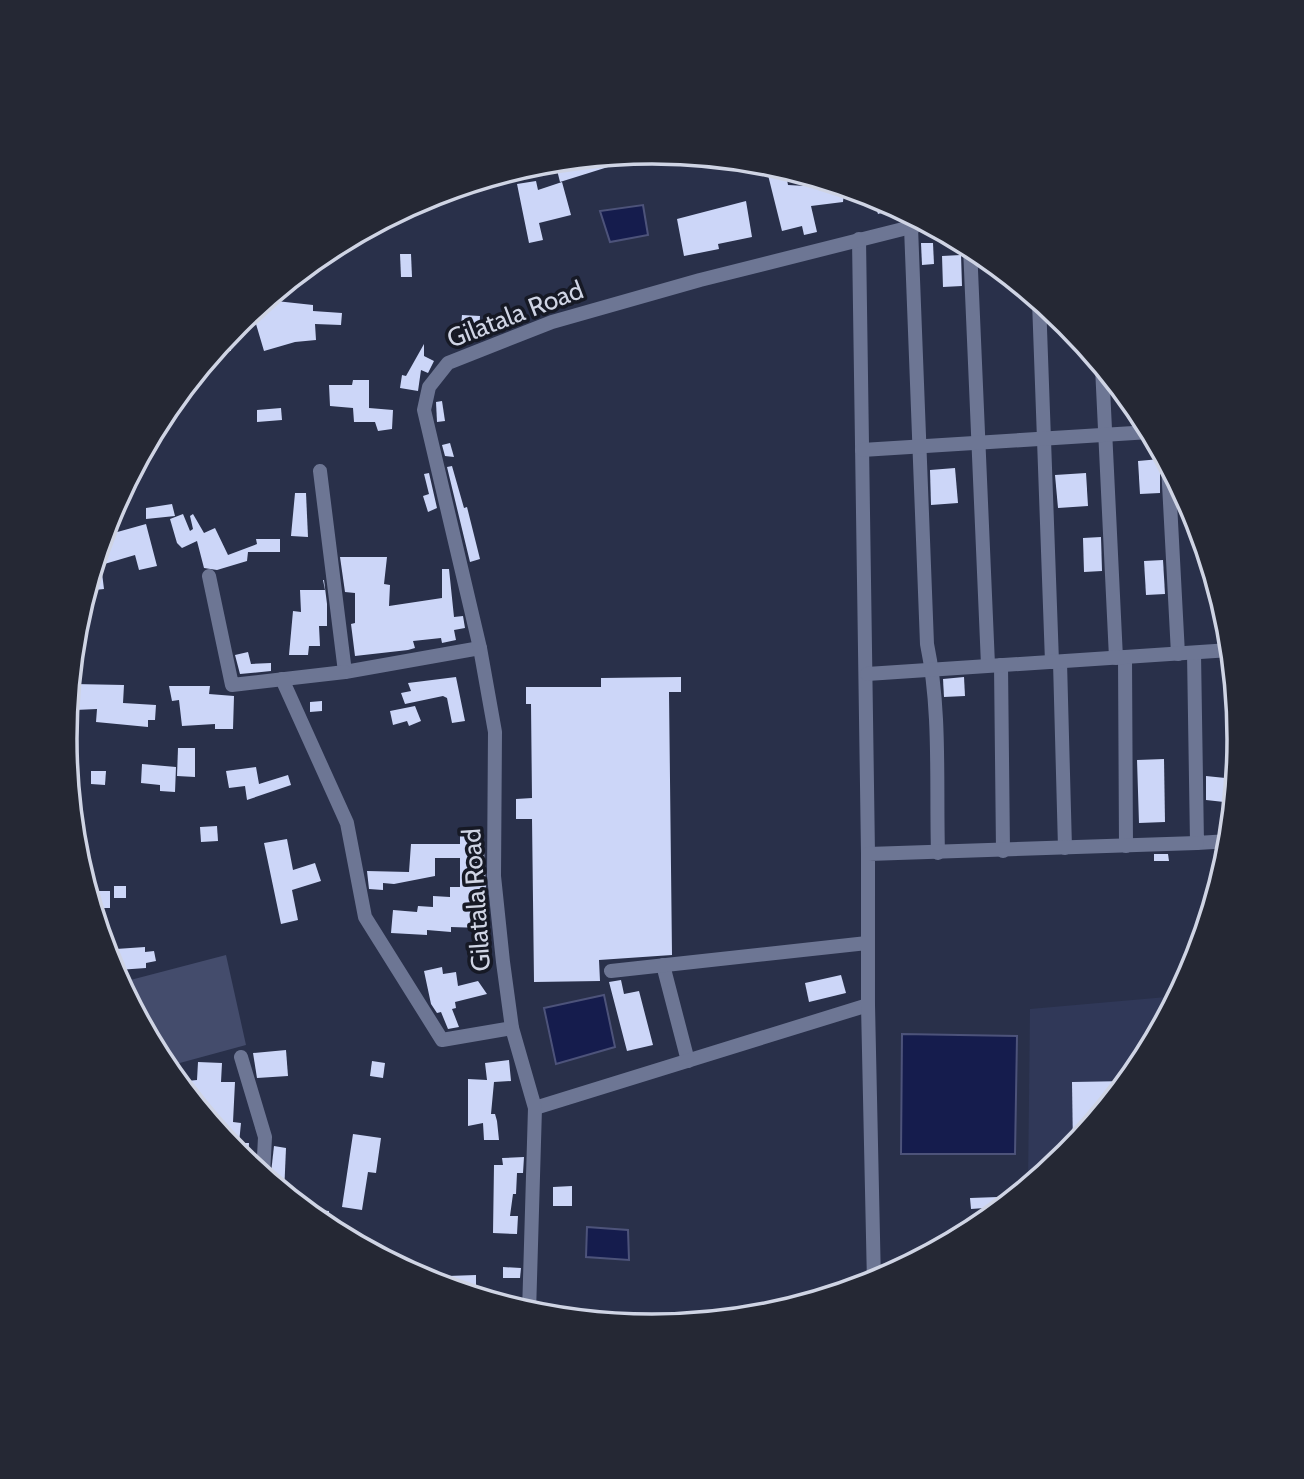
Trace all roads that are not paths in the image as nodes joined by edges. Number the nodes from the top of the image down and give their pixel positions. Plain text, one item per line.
1 (911, 227) joint
2 (859, 239) junction
3 (971, 261) edge
4 (1040, 315) edge
5 (1103, 383) edge
6 (1138, 433) edge
7 (1105, 434) junction
8 (1046, 437) junction
9 (980, 440) junction
10 (917, 445) junction
11 (862, 450) junction
12 (320, 471) dead end
13 (1169, 488) edge
14 (209, 576) dead end
15 (480, 648) junction
16 (1220, 651) edge
17 (1194, 653) junction
18 (1178, 654) junction
19 (1121, 658) junction
20 (1056, 662) junction
21 (995, 665) junction
22 (932, 670) junction
23 (345, 671) junction
24 (867, 674) junction
25 (282, 679) junction
26 (1218, 842) edge
27 (1197, 843) junction
28 (1126, 846) junction
29 (1065, 848) junction
30 (1003, 851) junction
31 (938, 853) junction
32 (868, 855) junction
33 (867, 943) junction
34 (663, 965) junction
35 (611, 971) dead end
36 (868, 1005) junction
37 (512, 1028) junction
38 (241, 1057) dead end
39 (688, 1061) junction
40 (535, 1108) junction
41 (264, 1163) edge
42 (874, 1270) edge
43 (529, 1301) edge

1 - 2 street, Gilatala Road
1 - 10 street
2 - 11 street
2 - 15 street, Gilatala Road
3 - 9 street
4 - 8 street
5 - 7 street
6 - 7 street
7 - 8 street
7 - 19 street
8 - 9 street
8 - 20 street
9 - 10 street
9 - 21 street
10 - 11 street
10 - 22 street
11 - 24 street
12 - 23 street
13 - 18 street
14 - 25 street
15 - 23 street
15 - 37 street, Gilatala Road
16 - 17 street
17 - 18 street
17 - 27 street
18 - 19 street
19 - 20 street
19 - 28 street
20 - 21 street
20 - 29 street
21 - 22 street
21 - 30 street
22 - 24 street
22 - 31 street
23 - 25 street
24 - 32 street
25 - 37 street
26 - 27 street
27 - 28 street
28 - 29 street
29 - 30 street
30 - 31 street
31 - 32 street
32 - 33 street
33 - 34 street
33 - 36 street
34 - 35 street
34 - 39 street
36 - 39 street
36 - 42 street
37 - 40 street, Gilatala Road
38 - 41 street
39 - 40 street
40 - 43 street, Gilatala Road

